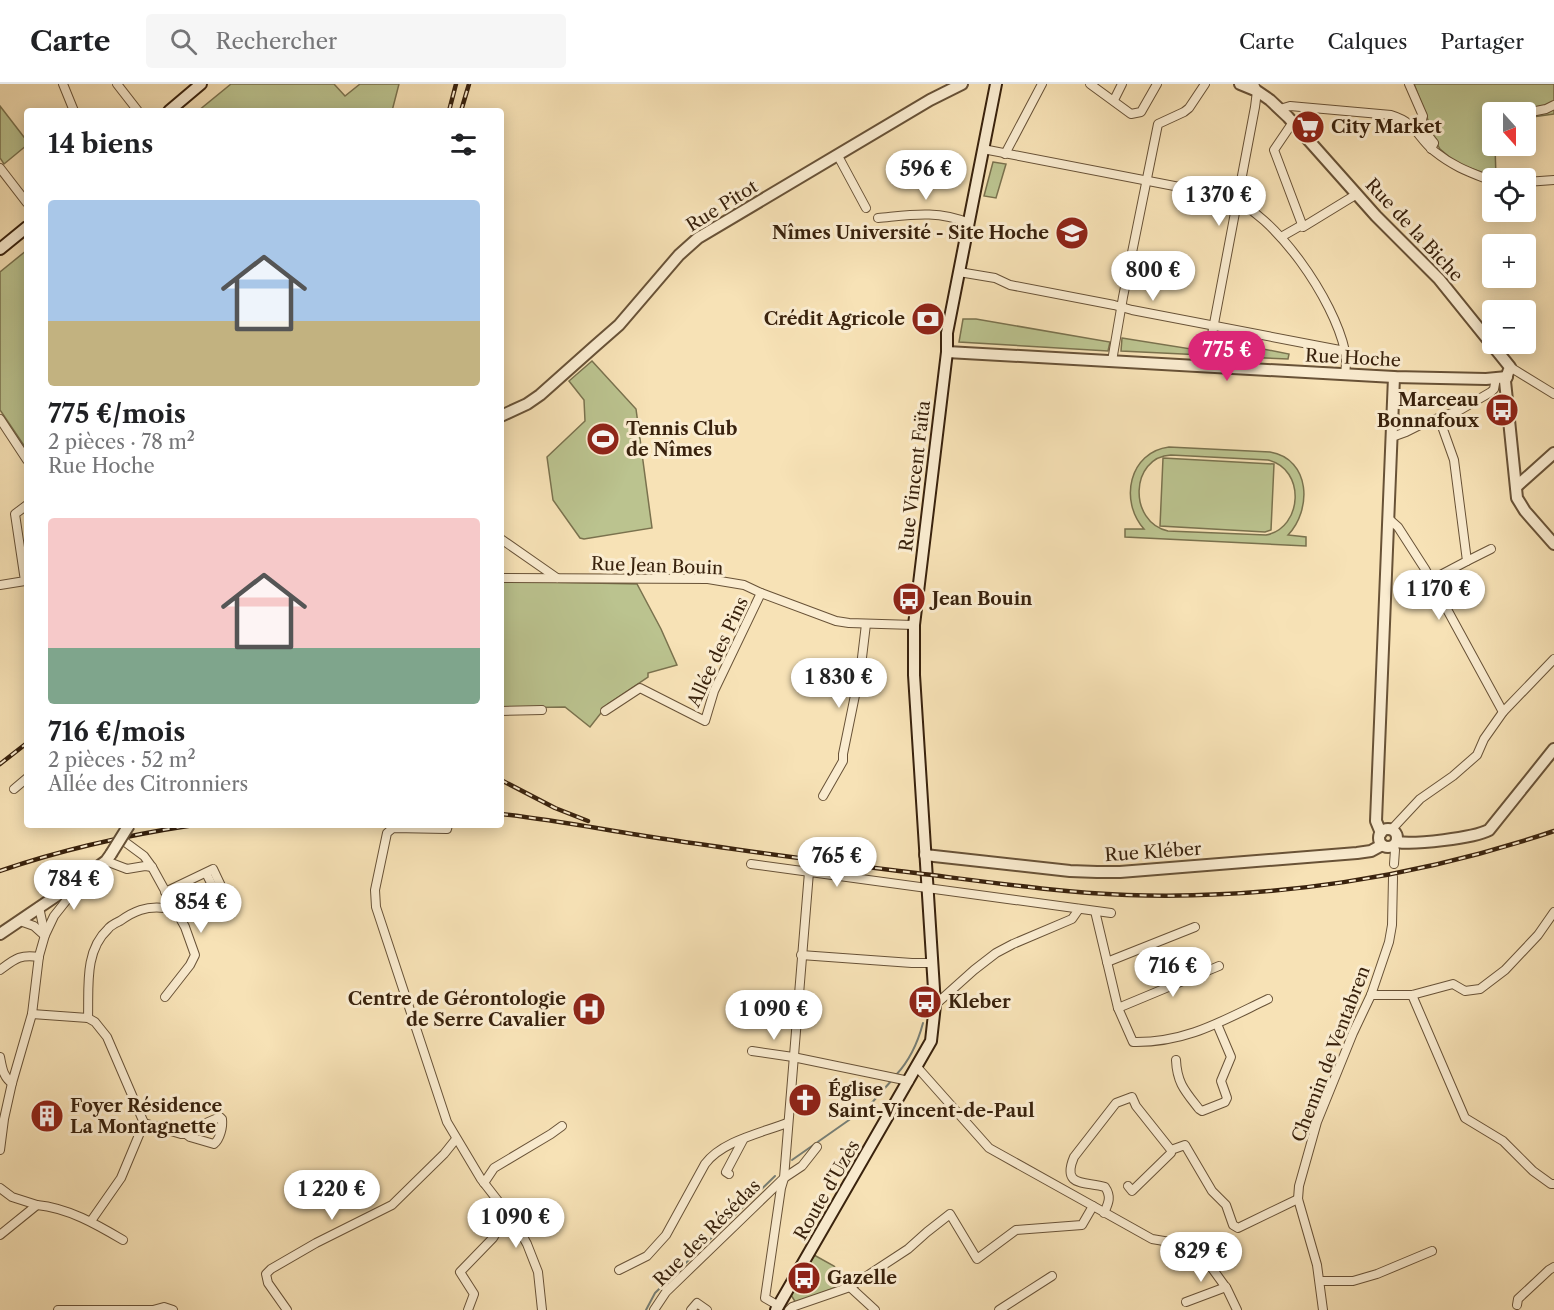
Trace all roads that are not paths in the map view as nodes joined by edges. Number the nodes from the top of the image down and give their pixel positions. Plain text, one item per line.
1 (63, 84) edge
2 (117, 84) edge
3 (201, 84) edge
4 (210, 84) edge
5 (962, 84) edge
6 (996, 84) edge
7 (1042, 84) edge
8 (1090, 84) edge
9 (1122, 84) edge
10 (1157, 84) edge
11 (1205, 84) edge
12 (1240, 84) edge
13 (1409, 84) edge
14 (1255, 88) edge
15 (1114, 100) junction
16 (1554, 105) edge
17 (73, 108) edge
18 (136, 108) edge
19 (173, 108) edge
20 (1280, 109) junction
21 (1536, 110) edge
22 (1293, 122) junction
23 (1431, 148) junction
24 (983, 149) junction
25 (1005, 154) junction
26 (838, 156) junction
27 (0, 168) edge
28 (1482, 177) edge
29 (1147, 180) junction
30 (1554, 180) edge
31 (1536, 181) edge
32 (1357, 194) junction
33 (24, 199) edge
34 (1236, 200) junction
35 (866, 208) dead end
36 (878, 218) dead end
37 (969, 223) junction
38 (1302, 225) junction
39 (24, 229) edge
40 (1281, 237) junction
41 (0, 249) edge
42 (959, 272) junction
43 (1122, 308) junction
44 (1212, 327) junction
45 (1345, 351) junction
46 (946, 352) junction
47 (1112, 361) junction
48 (1206, 366) junction
49 (1345, 374) junction
50 (1504, 376) junction
51 (1394, 377) junction
52 (1554, 394) edge
53 (504, 415) edge
54 (1439, 418) junction
55 (0, 419) edge
56 (1392, 436) junction
57 (1554, 453) edge
58 (24, 455) edge
59 (1516, 487) junction
60 (24, 507) edge
61 (1389, 519) junction
62 (504, 540) edge
63 (1554, 544) edge
64 (1491, 549) dead end
65 (1467, 561) junction
66 (24, 569) edge
67 (504, 578) edge
68 (558, 579) junction
69 (1431, 580) junction
70 (24, 581) edge
71 (0, 585) edge
72 (761, 593) junction
73 (866, 624) junction
74 (914, 625) junction
75 (1554, 659) edge
76 (542, 710) dead end
77 (504, 711) edge
78 (605, 711) dead end
79 (1503, 712) junction
80 (1554, 749) edge
81 (24, 781) edge
82 (14, 789) dead end
83 (823, 796) dead end
84 (128, 828) edge
85 (393, 828) edge
86 (393, 828) edge
87 (447, 828) edge
88 (1386, 831) junction
89 (125, 842) junction
90 (1395, 844) junction
91 (1382, 845) junction
92 (139, 852) junction
93 (925, 855) junction
94 (108, 857) junction
95 (751, 864) dead end
96 (1394, 864) dead end
97 (152, 867) junction
98 (135, 868) junction
99 (809, 872) junction
100 (87, 875) junction
101 (1393, 877) dead end
102 (926, 883) junction
103 (165, 892) junction
104 (43, 905) junction
105 (230, 905) dead end
106 (164, 908) dead end
107 (1079, 909) junction
108 (1095, 911) junction
109 (1554, 912) edge
110 (1111, 913) dead end
111 (54, 916) junction
112 (20, 921) junction
113 (1195, 927) dead end
114 (0, 934) edge
115 (45, 935) junction
116 (801, 955) junction
117 (39, 957) junction
118 (1107, 962) junction
119 (932, 963) junction
120 (1219, 966) dead end
121 (0, 970) edge
122 (1371, 995) junction
123 (1412, 995) junction
124 (165, 997) dead end
125 (1268, 999) dead end
126 (935, 1005) junction
127 (1118, 1008) junction
128 (32, 1014) junction
129 (88, 1018) junction
130 (1217, 1024) junction
131 (752, 1051) dead end
132 (0, 1057) edge
133 (793, 1057) junction
134 (1176, 1060) dead end
135 (917, 1067) junction
136 (909, 1080) junction
137 (12, 1083) junction
138 (144, 1123) junction
139 (787, 1124) junction
140 (562, 1126) dead end
141 (186, 1134) junction
142 (456, 1139) junction
143 (743, 1140) junction
144 (817, 1147) dead end
145 (0, 1150) edge
146 (1171, 1150) junction
147 (729, 1174) dead end
148 (784, 1178) junction
149 (484, 1183) junction
150 (1554, 1184) edge
151 (1128, 1186) dead end
152 (0, 1188) edge
153 (1298, 1199) junction
154 (37, 1205) junction
155 (1093, 1206) junction
156 (508, 1213) junction
157 (1104, 1213) junction
158 (91, 1221) junction
159 (0, 1235) edge
160 (123, 1240) dead end
161 (1432, 1251) dead end
162 (1554, 1267) edge
163 (619, 1270) dead end
164 (1052, 1276) dead end
165 (1320, 1281) junction
166 (850, 1287) junction
167 (1226, 1287) junction
168 (1186, 1302) dead end
169 (1517, 1305) dead end
170 (781, 1308) edge
171 (58, 1310) edge
172 (172, 1310) edge
173 (287, 1310) edge
174 (468, 1310) edge
175 (542, 1310) edge
176 (654, 1310) edge
177 (691, 1310) edge
178 (707, 1310) edge
179 (875, 1310) edge
180 (999, 1310) edge
181 (1238, 1310) edge
182 (1323, 1310) edge

1 - 17 street
2 - 18 street
3 - 19 street
4 - 19 street
5 - 26 street, Rue Pitot
6 - 24 street, Rue Vincent Faïta
7 - 25 street
8 - 15 street
9 - 15 street
10 - 15 street
11 - 29 street
12 - 14 street, Rue de la Biche
13 - 23 street
14 - 20 street, Rue de la Biche
14 - 34 street
16 - 21 street
20 - 22 street, Rue de la Biche
20 - 23 street
22 - 32 street, Rue de la Biche
22 - 38 street
23 - 28 street
24 - 25 street
24 - 37 street, Rue Vincent Faïta
25 - 29 street
26 - 35 street
26 - 53 street, Rue Pitot
27 - 33 street
29 - 34 street
29 - 43 street
30 - 31 street
32 - 38 street
32 - 50 street, Rue de la Biche
34 - 40 street
34 - 44 street
36 - 37 street
37 - 42 street, Rue Vincent Faïta
38 - 40 street
39 - 41 street
40 - 45 street
42 - 43 street
42 - 46 street, Rue Vincent Faïta
43 - 44 street
43 - 47 street
44 - 45 street
44 - 48 street
45 - 49 street
46 - 47 street, Rue Hoche
46 - 74 street, Rue Vincent Faïta
47 - 48 street, Rue Hoche
48 - 49 street, Rue Hoche
49 - 51 street, Rue Hoche
50 - 51 street, Rue Hoche
50 - 52 street, Rue de la Biche
50 - 54 street
50 - 59 street
51 - 56 street
54 - 56 street
54 - 65 street
55 - 58 street
56 - 61 street
57 - 59 street
59 - 63 street
60 - 66 street
61 - 69 street
61 - 88 street
62 - 68 street
64 - 65 street
65 - 69 street
67 - 68 street, Rue Jean Bouin
68 - 72 street, Rue Jean Bouin
69 - 79 street
70 - 71 street
72 - 73 street, Rue Jean Bouin
72 - 78 street, Allée des Pins
73 - 74 street, Rue Jean Bouin
73 - 83 street
74 - 93 street, Rue Vincent Faïta
75 - 79 street
76 - 77 street
79 - 88 street
80 - 90 street, Rue Kléber
81 - 82 street
84 - 89 street, bridge
85 - 87 street
86 - 142 street
88 - 90 street
88 - 91 street
89 - 92 street
89 - 94 street, bridge
90 - 91 street, Rue Kléber
90 - 96 street
91 - 93 street, Rue Kléber
92 - 97 street
92 - 98 street
93 - 102 street, Rue Vincent Faïta
94 - 98 street
94 - 100 street
95 - 99 street
97 - 98 street
97 - 103 street
99 - 102 street
99 - 116 street
100 - 104 street
100 - 111 street
101 - 122 street, Chemin de Ventabren
102 - 107 street
102 - 119 street, Route d'Uzès
103 - 105 street
103 - 124 street
104 - 111 street
104 - 112 street
104 - 115 street
106 - 129 street
107 - 108 street
107 - 126 street
108 - 110 street
108 - 118 street
109 - 123 street
111 - 115 street
112 - 114 street
112 - 115 street
113 - 118 street
115 - 117 street
116 - 119 street
116 - 133 street
117 - 121 street
117 - 128 street
118 - 127 street
119 - 126 street, Route d'Uzès
120 - 127 street
122 - 123 street
122 - 153 street, Chemin de Ventabren
123 - 150 street
125 - 130 street
126 - 135 street, Route d'Uzès
127 - 130 street
128 - 129 street
128 - 137 street
129 - 138 street
130 - 134 street
131 - 133 street
132 - 137 street
133 - 136 street
133 - 139 street
135 - 136 street, Route d'Uzès
135 - 155 street
136 - 170 street, Route d'Uzès
137 - 145 street
138 - 141 street
138 - 158 street
139 - 143 street
139 - 148 street
140 - 149 street
141 - 141 street
142 - 149 street
142 - 173 street
143 - 147 street
143 - 163 street
144 - 148 street, Rue des Résédas
146 - 151 street
146 - 153 street
146 - 157 street
148 - 170 street
148 - 176 street, Rue des Résédas
149 - 156 street
152 - 154 street
153 - 165 street, Chemin de Ventabren
154 - 158 street
154 - 159 street
155 - 157 street
155 - 166 street
156 - 174 street
156 - 175 street
157 - 167 street
158 - 160 street
161 - 165 street
162 - 169 street
164 - 180 street
165 - 182 street, Chemin de Ventabren
166 - 170 street
166 - 179 street
167 - 168 street
167 - 181 street
171 - 172 street
177 - 178 street

